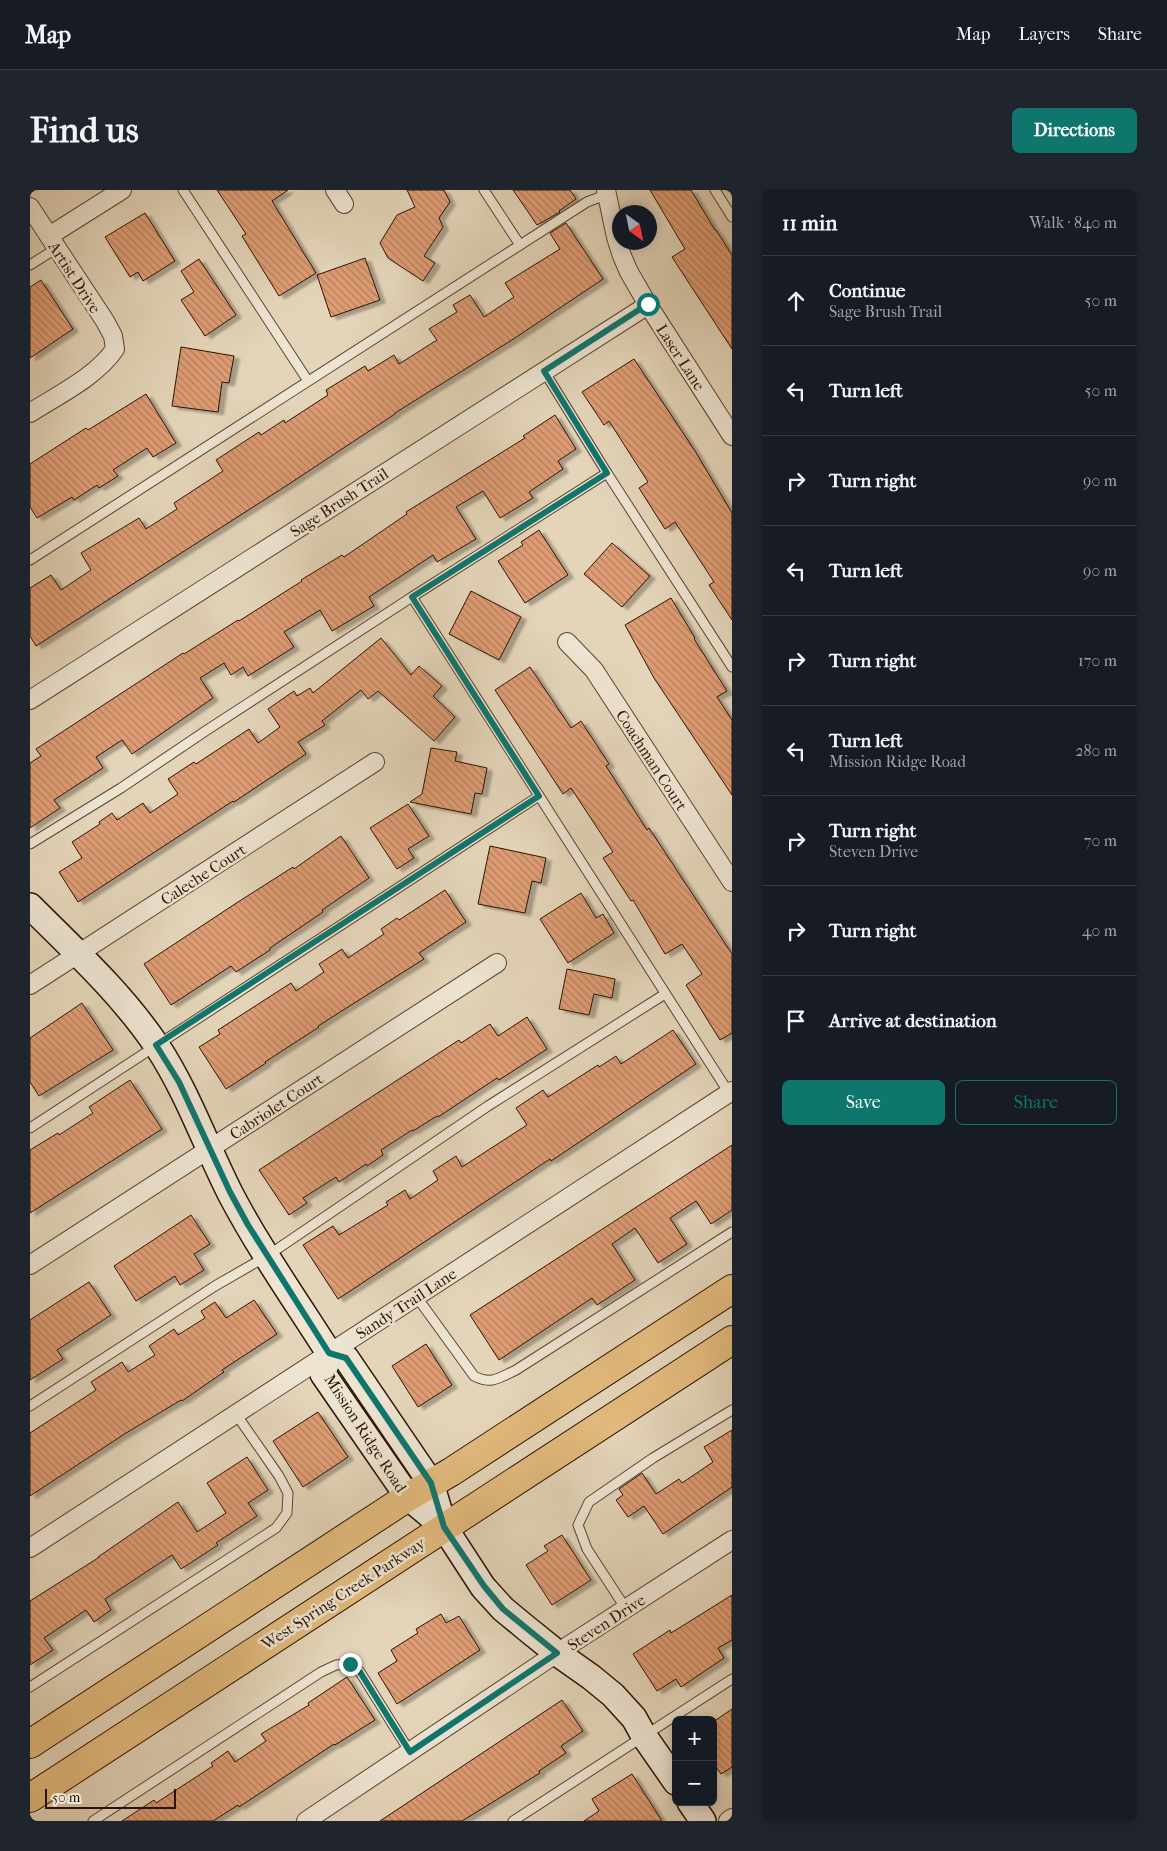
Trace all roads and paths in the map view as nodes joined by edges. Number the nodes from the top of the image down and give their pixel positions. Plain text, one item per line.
1 (122, 190) edge
2 (183, 190) edge
3 (484, 190) edge
4 (715, 190) edge
5 (608, 192) edge
6 (30, 207) edge
7 (732, 217) edge
8 (53, 242) junction
9 (520, 245) junction
10 (30, 265) edge
11 (648, 304) junction
12 (544, 371) junction
13 (308, 382) junction
14 (30, 413) edge
15 (732, 436) edge
16 (607, 473) junction
17 (30, 560) edge
18 (412, 597) junction
19 (567, 642) dead end
20 (732, 667) edge
21 (30, 700) edge
22 (375, 762) dead end
23 (539, 796) junction
24 (30, 844) edge
25 (732, 882) edge
26 (30, 906) edge
27 (78, 954) junction
28 (497, 963) dead end
29 (30, 985) edge
30 (666, 994) junction
31 (156, 1045) junction
32 (731, 1092) edge
33 (30, 1128) edge
34 (210, 1148) junction
35 (732, 1232) edge
36 (267, 1256) junction
37 (30, 1264) edge
38 (732, 1289) edge
39 (416, 1296) junction
40 (732, 1340) edge
41 (329, 1353) junction
42 (30, 1406) edge
43 (732, 1410) edge
44 (236, 1414) junction
45 (431, 1483) junction
46 (408, 1497) junction
47 (444, 1527) junction
48 (732, 1540) edge
49 (30, 1548) edge
50 (626, 1609) junction
51 (557, 1653) junction
52 (732, 1679) edge
53 (30, 1687) edge
54 (644, 1736) junction
55 (30, 1744) edge
56 (410, 1752) junction
57 (672, 1776) edge
58 (30, 1798) edge
59 (693, 1806) edge
60 (732, 1818) edge
61 (93, 1821) edge
62 (306, 1821) edge
63 (513, 1821) edge
64 (703, 1821) edge
65 (728, 1821) edge

1 - 8 street
2 - 13 lane
3 - 9 lane
4 - 7 lane
5 - 9 lane
5 - 11 street, Laser Lane
6 - 8 street, Artist Drive
8 - 10 lane
8 - 14 street, Artist Drive
9 - 13 lane
11 - 12 street, Sage Brush Trail
11 - 15 street, Laser Lane
12 - 16 lane
12 - 21 street, Sage Brush Trail
13 - 17 lane
16 - 18 lane
16 - 20 lane
18 - 23 lane
18 - 24 lane
19 - 25 street, Coachman Court
22 - 27 street, Caleche Court
23 - 30 lane
23 - 31 lane
26 - 27 street, Mission Ridge Road
27 - 29 street, Caleche Court
27 - 31 street, Mission Ridge Road
28 - 34 street, Cabriolet Court
30 - 32 lane
30 - 36 lane
31 - 33 lane
31 - 34 street, Mission Ridge Road
32 - 39 street, Sandy Trail Lane
34 - 36 street, Mission Ridge Road
34 - 37 street, Cabriolet Court
35 - 39 lane
36 - 41 street, Mission Ridge Road
36 - 42 lane
38 - 45 main road
39 - 41 street, Sandy Trail Lane
40 - 47 main road, West Spring Creek Parkway
41 - 44 street, Sandy Trail Lane
41 - 45 street, Mission Ridge Road
41 - 46 street, Mission Ridge Road
43 - 50 lane
44 - 49 street, Sandy Trail Lane
44 - 53 lane
45 - 46 main road
45 - 47 street, Mission Ridge Road
46 - 47 street, Mission Ridge Road
46 - 55 main road
47 - 51 street, Mission Ridge Road
47 - 58 main road, West Spring Creek Parkway
48 - 50 street, Steven Drive
50 - 51 street, Steven Drive
51 - 54 street, Mission Ridge Road
51 - 56 street, Steven Drive
52 - 54 lane
54 - 57 street, Mission Ridge Road
54 - 63 lane
56 - 61 lane
56 - 62 street, Steven Drive
59 - 64 street
60 - 65 street

